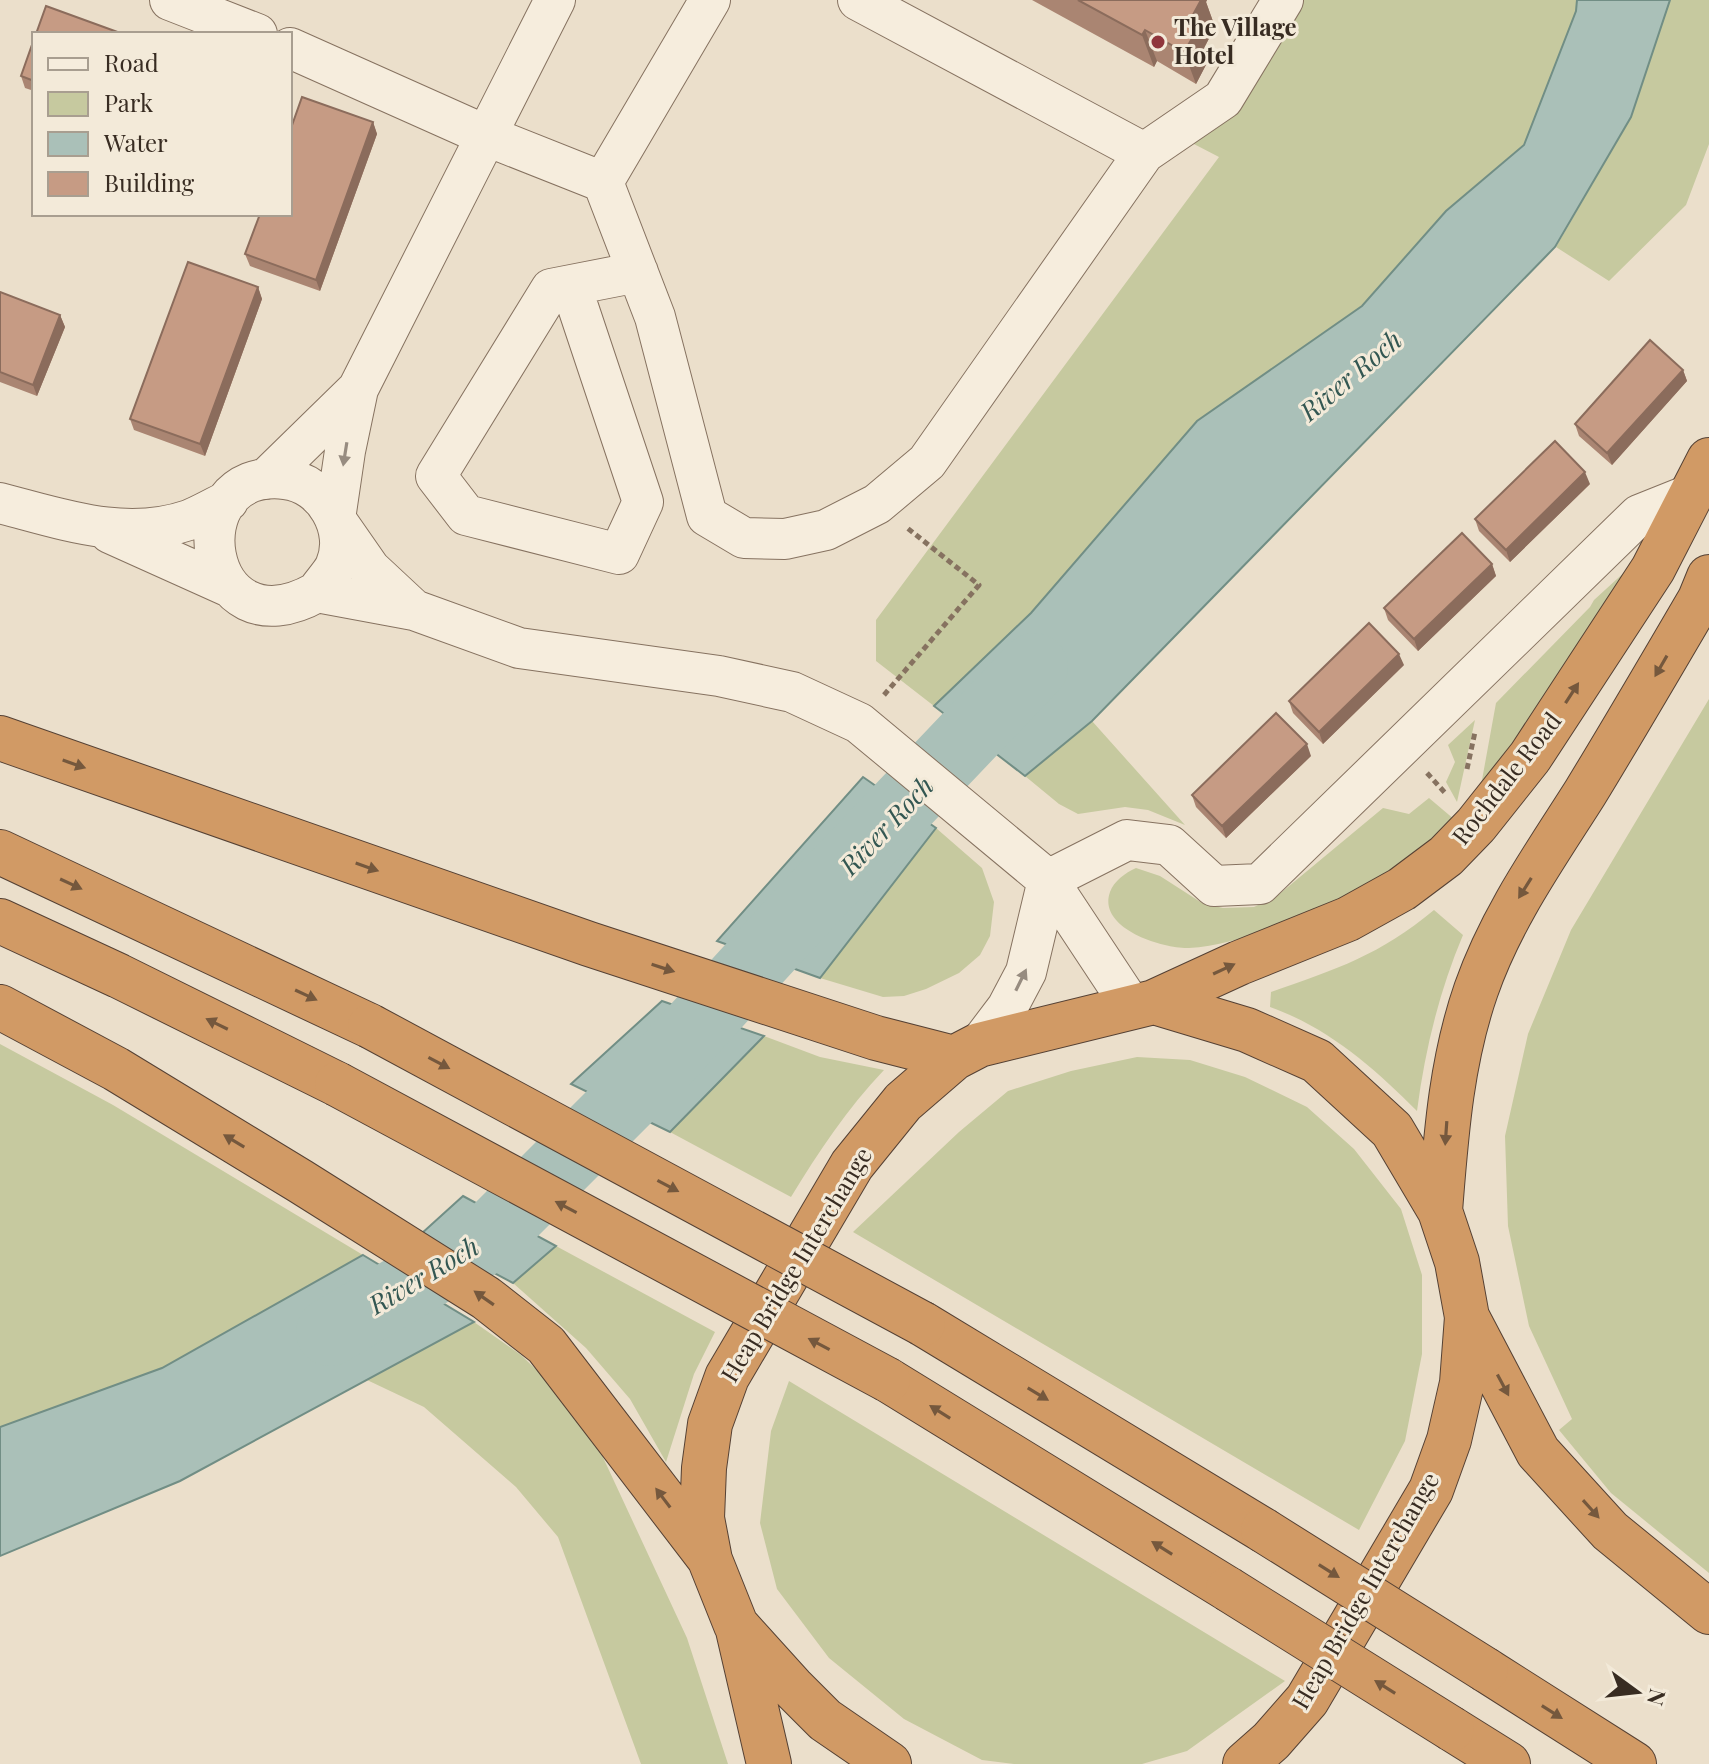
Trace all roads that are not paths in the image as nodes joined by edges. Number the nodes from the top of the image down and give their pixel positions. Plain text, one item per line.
1 (170, 0) edge
2 (555, 0) edge
3 (710, 0) edge
4 (858, 0) edge
5 (1283, 0) edge
6 (252, 32) edge
7 (292, 49) edge
8 (487, 136) junction
9 (1144, 153) junction
10 (603, 182) junction
11 (638, 272) junction
12 (571, 286) junction
13 (358, 389) junction
14 (1699, 478) edge
15 (266, 479) junction
16 (228, 501) junction
17 (0, 503) edge
18 (336, 521) junction
19 (95, 527) junction
20 (1709, 577) edge
21 (230, 587) junction
22 (317, 592) junction
23 (414, 610) junction
24 (0, 738) edge
25 (0, 852) edge
26 (1048, 880) junction
27 (0, 921) edge
28 (1143, 1005) junction
29 (0, 1007) edge
30 (966, 1052) junction
31 (1440, 1211) junction
32 (1467, 1317) junction
33 (710, 1560) junction
34 (1709, 1612) edge
35 (736, 1625) junction
36 (769, 1764) edge
37 (889, 1764) edge
38 (1245, 1764) edge
39 (1508, 1764) edge
40 (1634, 1764) edge

1 - 6 street
2 - 8 street
3 - 10 street
4 - 9 street
5 - 9 street
7 - 8 street
8 - 10 street
8 - 13 street
9 - 11 street
10 - 11 street
11 - 12 street
12 - 12 street
13 - 15 street
13 -> 18 street
14 - 26 street
28 -> 14 highway, Rochdale Road
15 - 16 street
15 - 18 street
16 - 19 street
16 - 21 street
17 - 19 street
18 - 22 street
18 - 23 street
19 - 21 street
20 -> 31 highway
21 - 22 street
22 - 23 street
23 - 26 street
24 -> 30 highway
25 -> 40 highway, bridge
26 - 28 street
30 -> 26 street
39 -> 27 highway, bridge
28 - 30 highway, Heap Bridge Interchange
28 - 31 highway, Heap Bridge Interchange
33 -> 29 highway
30 - 33 highway, Heap Bridge Interchange
31 - 32 highway, Heap Bridge Interchange
32 -> 34 highway
32 - 38 highway, Heap Bridge Interchange
33 - 35 highway, Heap Bridge Interchange
35 - 36 highway
35 - 37 highway, Heap Bridge Interchange

